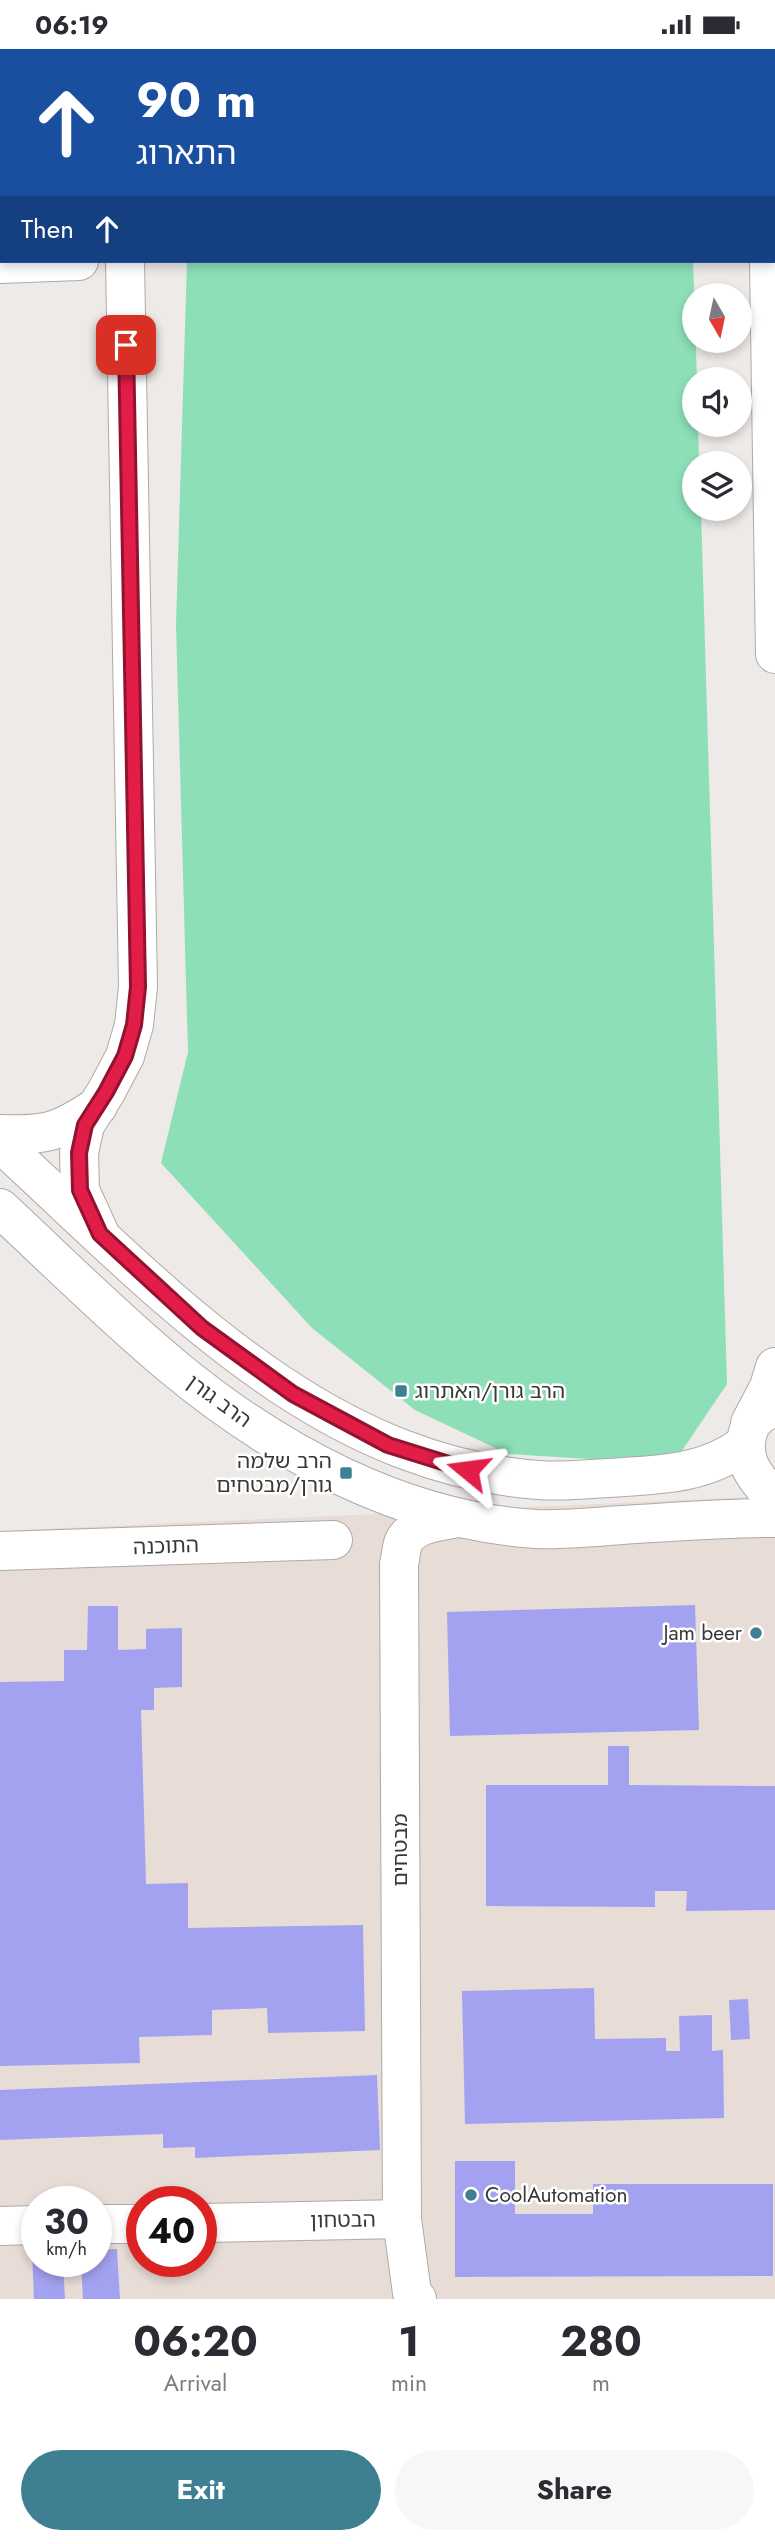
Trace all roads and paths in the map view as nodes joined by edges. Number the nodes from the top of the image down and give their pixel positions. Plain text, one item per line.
1 (26, 263) edge
2 (125, 263) edge
3 (769, 263) edge
4 (0, 264) edge
5 (775, 654) edge
6 (97, 1106) junction
7 (0, 1134) edge
8 (0, 1143) edge
9 (0, 1208) edge
10 (100, 1234) junction
11 (775, 1367) edge
12 (757, 1425) edge
13 (775, 1500) edge
14 (457, 1518) junction
15 (775, 1518) edge
16 (332, 1540) dead end
17 (0, 1551) edge
18 (402, 2219) junction
19 (217, 2223) edge
20 (21, 2225) edge
21 (0, 2226) edge
22 (417, 2299) edge

1 - 4 street
2 - 6 street
3 - 5 street
6 - 7 street
6 - 10 street
8 - 10 street
9 - 14 street, הרב גורן
10 - 12 street
11 - 12 street
12 - 13 street
14 - 15 street, הרב גורן
14 - 18 street, מבטחים
16 - 17 street, התוכנה
18 - 19 street, הבטחון
18 - 22 street, הבטחון
20 - 21 street

